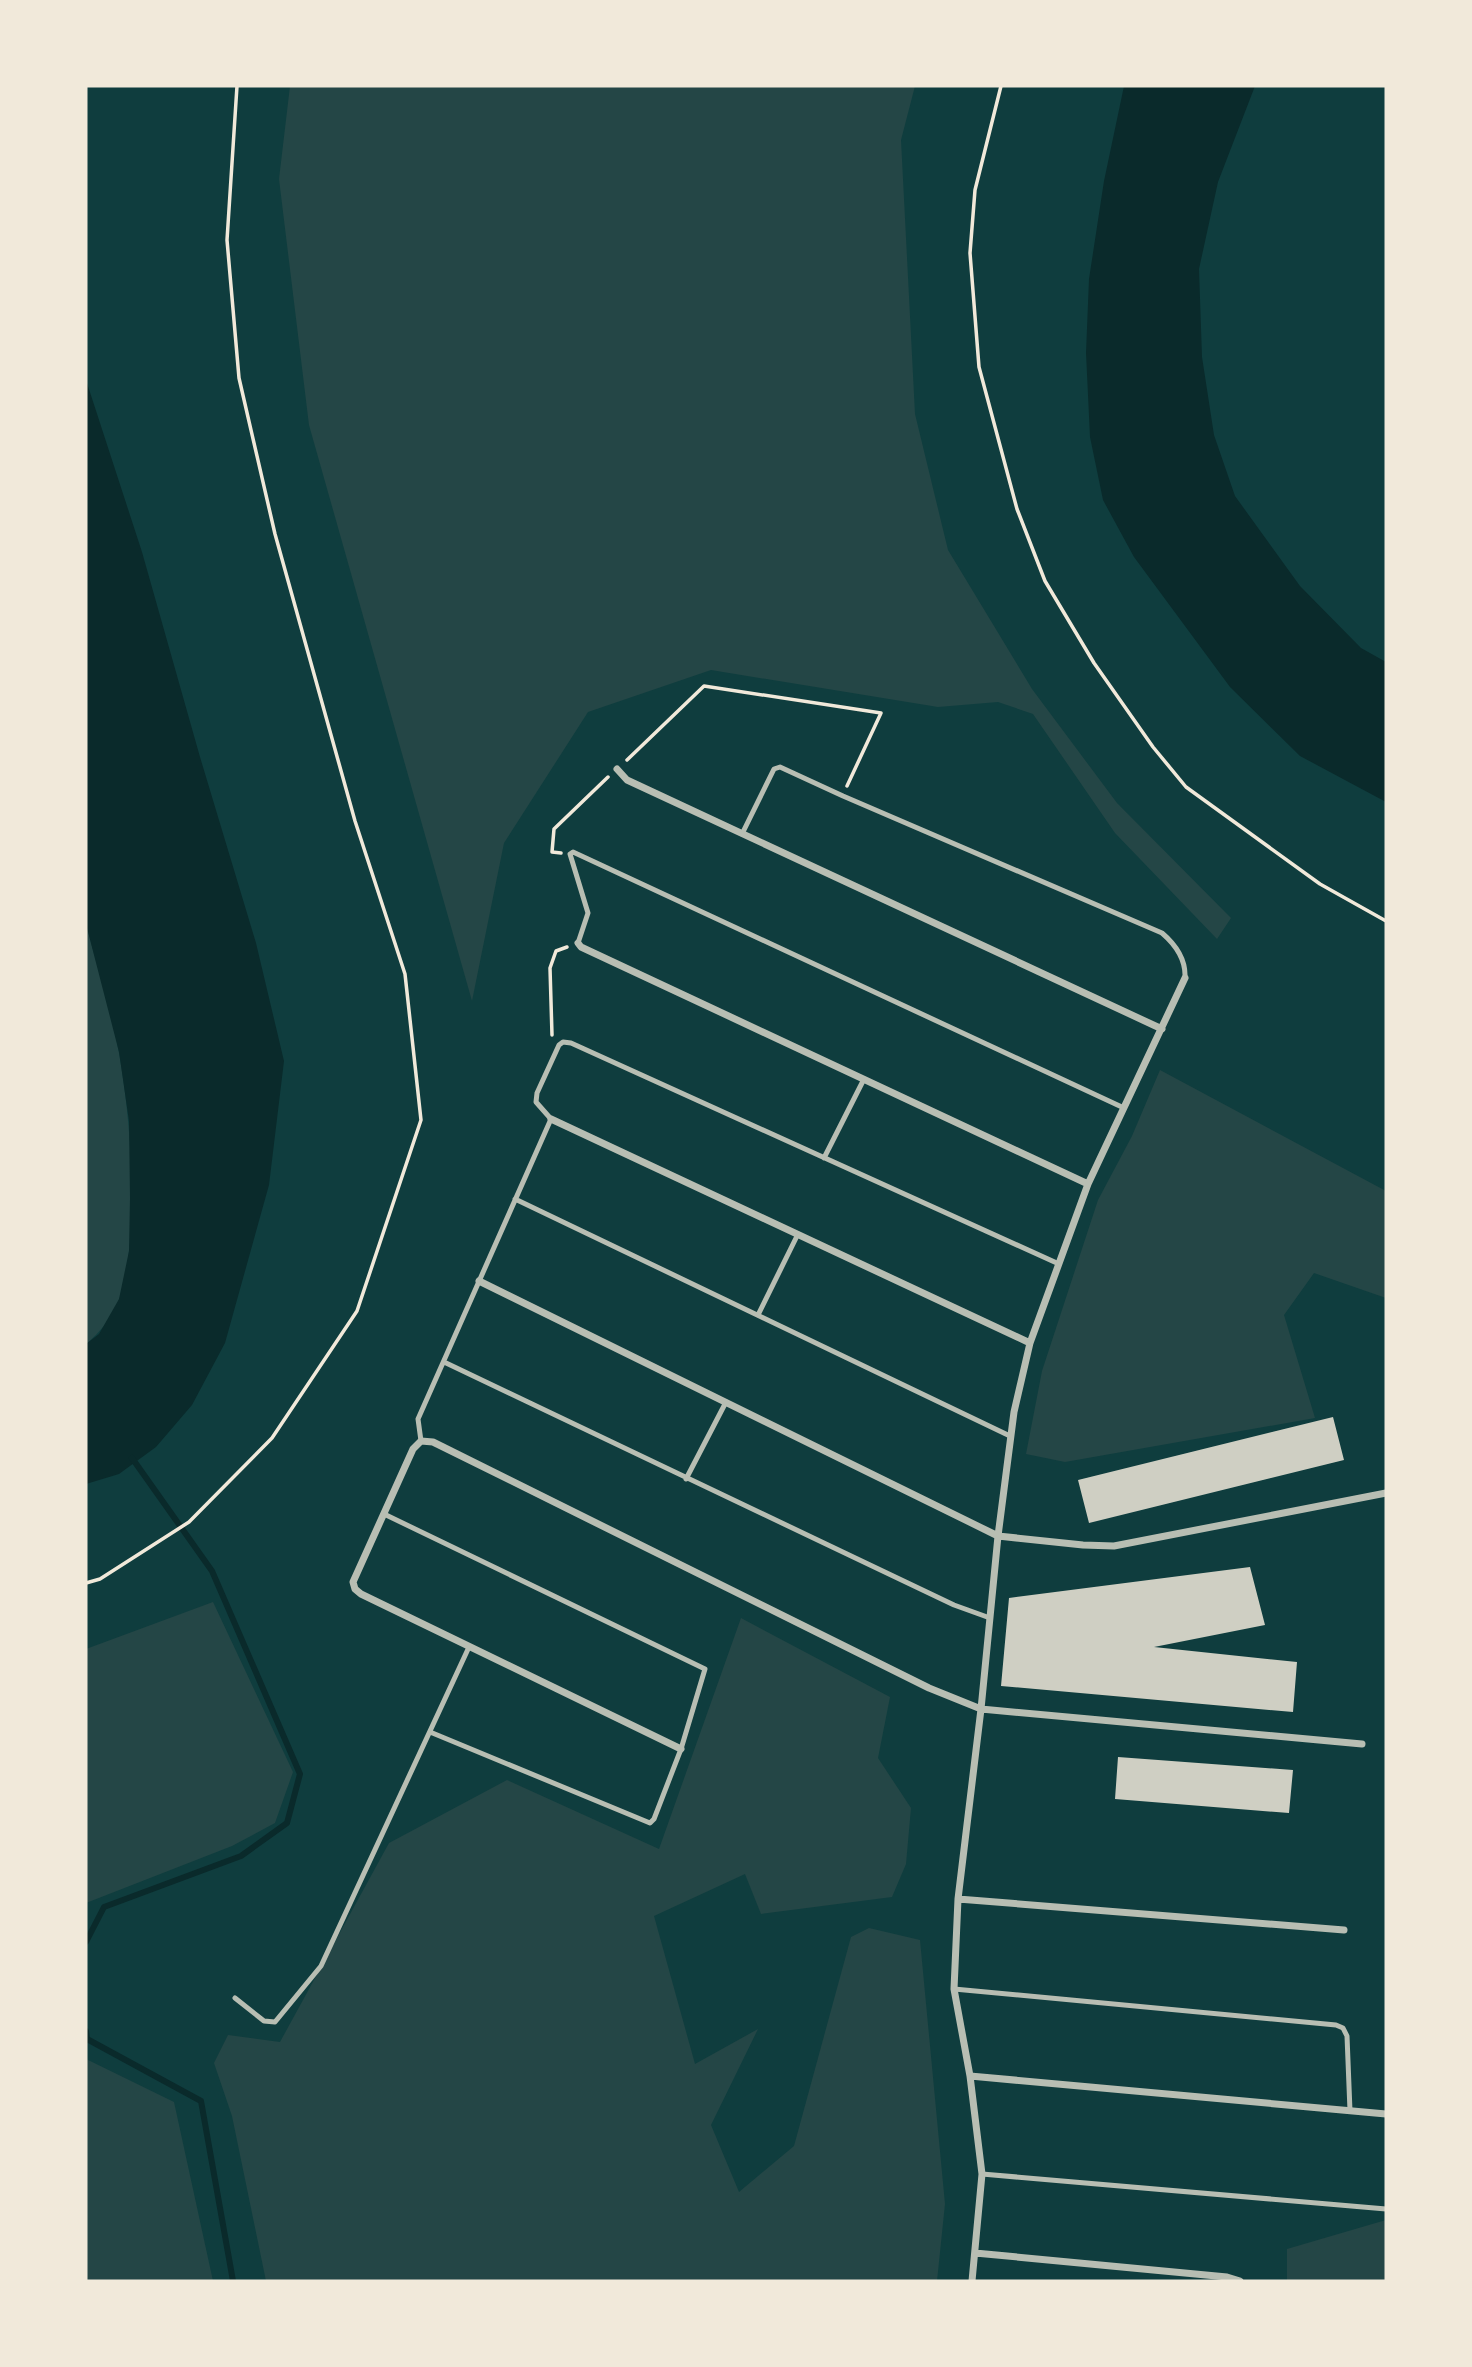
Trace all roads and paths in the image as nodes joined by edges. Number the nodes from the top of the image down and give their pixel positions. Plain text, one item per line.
1 (237, 86) edge
2 (1001, 86) edge
3 (617, 769) junction
4 (843, 796) junction
5 (742, 834) junction
6 (570, 854) junction
7 (1386, 920) edge
8 (578, 943) junction
9 (1185, 978) joint
10 (1162, 1029) junction
11 (559, 1045) junction
12 (864, 1079) junction
13 (1124, 1108) junction
14 (551, 1119) junction
15 (824, 1158) junction
16 (1088, 1184) junction
17 (516, 1199) junction
18 (797, 1234) junction
19 (1059, 1264) junction
20 (479, 1281) junction
21 (758, 1315) junction
22 (1030, 1343) junction
23 (444, 1362) junction
24 (726, 1402) junction
25 (1010, 1436) junction
26 (422, 1441) junction
27 (686, 1479) junction
28 (1386, 1493) edge
29 (384, 1514) junction
30 (998, 1536) junction
31 (86, 1583) edge
32 (990, 1618) junction
33 (469, 1647) junction
34 (981, 1709) junction
35 (430, 1732) junction
36 (1362, 1744) dead end
37 (681, 1749) junction
38 (958, 1899) junction
39 (1344, 1930) dead end
40 (954, 1989) junction
41 (236, 1998) dead end
42 (970, 2076) junction
43 (1350, 2111) junction
44 (1386, 2114) edge
45 (982, 2174) junction
46 (1386, 2209) edge
47 (975, 2253) junction
48 (972, 2281) edge
49 (1240, 2281) edge

1 - 31 path
2 - 7 path
3 - 4 path
3 - 5 street
3 - 6 path
4 - 5 lane
4 - 9 lane
5 - 10 street
6 - 8 lane
6 - 13 lane
8 - 11 path
8 - 12 street
9 - 10 street
10 - 13 street
11 - 14 lane
11 - 15 lane
12 - 15 lane
12 - 16 street
13 - 16 street
14 - 17 lane
14 - 18 street
15 - 19 lane
16 - 19 street
17 - 20 lane
17 - 21 lane
18 - 21 lane
18 - 22 street
19 - 22 street
20 - 23 lane
20 - 24 street
21 - 25 lane
22 - 25 street
23 - 26 lane
23 - 27 lane
24 - 27 lane
24 - 30 street
25 - 30 street
26 - 29 street
26 - 34 street
27 - 32 lane
28 - 30 street
29 - 33 street
29 - 37 lane
30 - 32 street
32 - 34 street
33 - 35 lane
33 - 37 street
34 - 36 street
34 - 38 street
35 - 37 lane
35 - 41 lane
38 - 39 street
38 - 40 street
40 - 42 street
40 - 43 lane
42 - 43 street
42 - 45 street
43 - 44 street
45 - 46 lane
45 - 47 street
47 - 48 street
47 - 49 street

